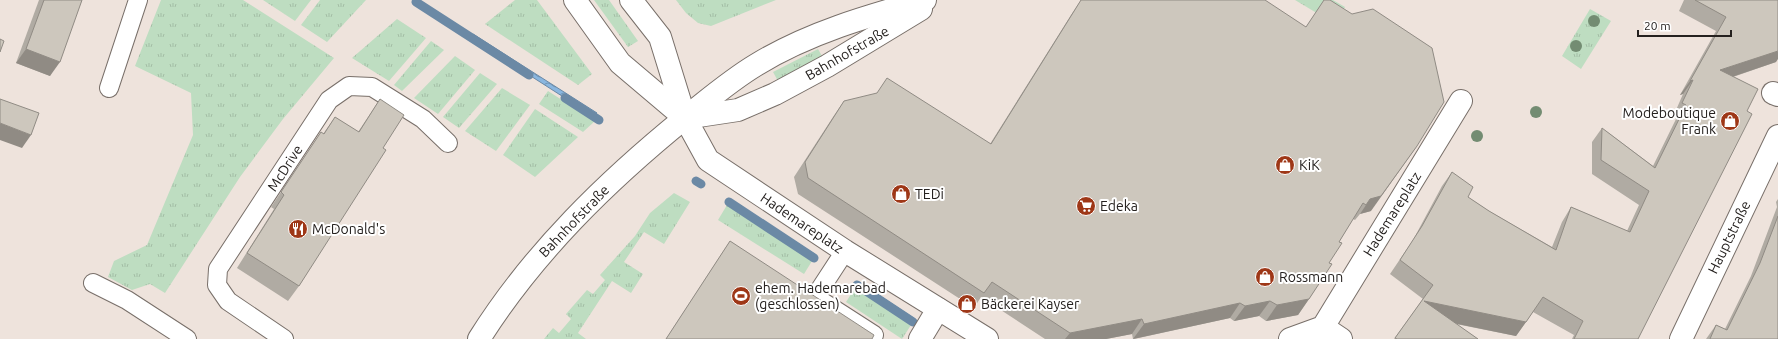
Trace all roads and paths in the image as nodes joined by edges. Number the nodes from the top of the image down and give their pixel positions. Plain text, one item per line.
1 (138, 0) edge
2 (575, 0) edge
3 (631, 0) edge
4 (925, 0) edge
5 (936, 0) edge
6 (109, 88) dead end
7 (1462, 101) dead end
8 (686, 118) junction
9 (1778, 136) edge
10 (448, 143) dead end
11 (846, 251) junction
12 (93, 283) dead end
13 (938, 309) junction
14 (1323, 327) junction
15 (874, 335) edge
16 (187, 339) edge
17 (284, 339) edge
18 (479, 339) edge
19 (920, 339) edge
20 (987, 339) edge
21 (1290, 339) edge
22 (1341, 339) edge
23 (1681, 339) edge

1 - 6 lane
2 - 8 street
3 - 8 street
4 - 8 street, Bahnhofstraße
5 - 8 street, Bahnhofstraße
7 - 14 street, Hademareplatz
8 - 11 street, Hademareplatz
8 - 18 street, Bahnhofstraße
9 - 23 street, Hauptstraße
10 - 17 lane, McDrive
11 - 13 street, Hademareplatz
11 - 15 lane
12 - 16 lane
13 - 19 street
13 - 20 street, Hademareplatz
14 - 21 street
14 - 22 street

